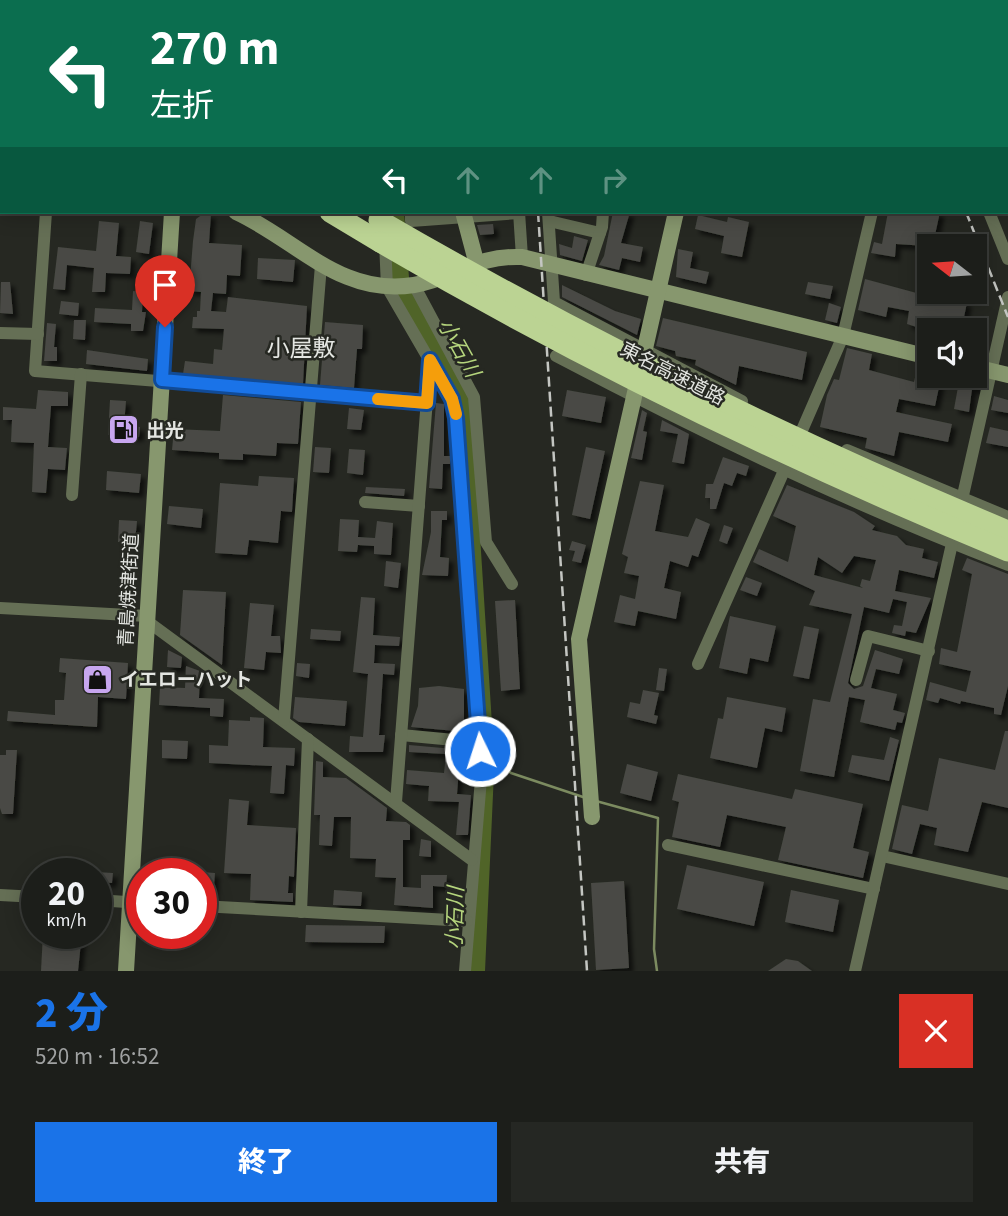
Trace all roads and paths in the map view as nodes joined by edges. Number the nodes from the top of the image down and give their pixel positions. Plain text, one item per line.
1 (46, 214) edge
2 (172, 214) edge
3 (239, 214) edge
4 (333, 214) edge
5 (375, 214) edge
6 (411, 214) edge
7 (482, 214) edge
8 (519, 214) edge
9 (603, 214) edge
10 (676, 214) edge
11 (872, 214) edge
12 (990, 214) edge
13 (463, 215) edge
14 (549, 217) edge
15 (600, 233) junction
16 (522, 257) junction
17 (1008, 259) edge
18 (476, 261) junction
19 (551, 264) junction
20 (321, 265) junction
21 (586, 275) junction
22 (414, 285) junction
23 (390, 287) junction
24 (658, 292) junction
25 (1008, 297) edge
26 (0, 333) edge
27 (38, 334) junction
28 (843, 336) junction
29 (643, 350) junction
30 (917, 354) edge
31 (556, 356) dead end
32 (430, 360) junction
33 (1000, 373) edge
34 (81, 374) junction
35 (162, 380) junction
36 (309, 394) junction
37 (632, 396) junction
38 (427, 403) junction
39 (802, 432) junction
40 (785, 468) junction
41 (72, 495) dead end
42 (962, 497) junction
43 (365, 502) dead end
44 (419, 506) junction
45 (1008, 517) edge
46 (1008, 531) edge
47 (953, 544) junction
48 (1008, 551) edge
49 (1008, 565) edge
50 (512, 584) dead end
51 (0, 608) edge
52 (147, 618) junction
53 (929, 651) junction
54 (698, 664) dead end
55 (856, 680) dead end
56 (284, 720) junction
57 (401, 735) junction
58 (308, 739) junction
59 (454, 740) dead end
60 (396, 803) junction
61 (592, 817) dead end
62 (668, 845) dead end
63 (881, 856) junction
64 (138, 858) edge
65 (472, 860) junction
66 (1008, 884) edge
67 (874, 889) junction
68 (0, 895) edge
69 (21, 896) edge
70 (217, 907) edge
71 (301, 912) junction
72 (467, 921) junction
73 (129, 949) edge
74 (126, 971) edge
75 (465, 971) edge
76 (855, 971) edge

1 - 27 street
2 - 35 street, 青島焼津街道
3 - 20 street
4 - 48 highway, 東名高速道路, bridge
5 - 23 street
5 - 46 highway, 東名高速道路, bridge
6 - 13 street
7 - 13 street
8 - 16 street
9 - 15 street
10 - 24 street
11 - 28 street
12 - 17 street
13 - 18 street
14 - 15 street
14 - 19 street
15 - 21 street
16 - 18 street
16 - 19 street
18 - 22 street
19 - 21 street
19 - 29 street
20 - 23 street
20 - 36 street
21 - 24 street
22 - 23 street
22 - 50 street
23 - 32 street
24 - 28 street
24 - 29 street
25 - 33 street
26 - 27 street
27 - 34 street
28 - 30 street
28 - 39 street
29 - 37 street
29 - 39 street
31 - 37 street
32 - 38 street
32 - 65 street
33 - 42 street
34 - 35 street
34 - 41 street
35 - 36 street
35 - 52 street, 青島焼津街道
36 - 38 street
36 - 56 street
37 - 40 street
37 - 61 street
38 - 44 street
39 - 40 street
39 - 42 street
40 - 47 street
40 - 54 street
42 - 45 street
42 - 47 street
43 - 44 street
44 - 57 street
47 - 49 street
47 - 53 street
51 - 52 street
52 - 56 street
52 - 64 street, 青島焼津街道
53 - 55 street
53 - 63 street
56 - 58 street
57 - 59 street
57 - 60 street
58 - 60 street
58 - 71 street
60 - 65 street
62 - 67 street
63 - 66 street
63 - 67 street
65 - 72 street
67 - 76 street
68 - 69 street
70 - 71 street
71 - 72 street
72 - 75 street
73 - 74 street, 青島焼津街道

